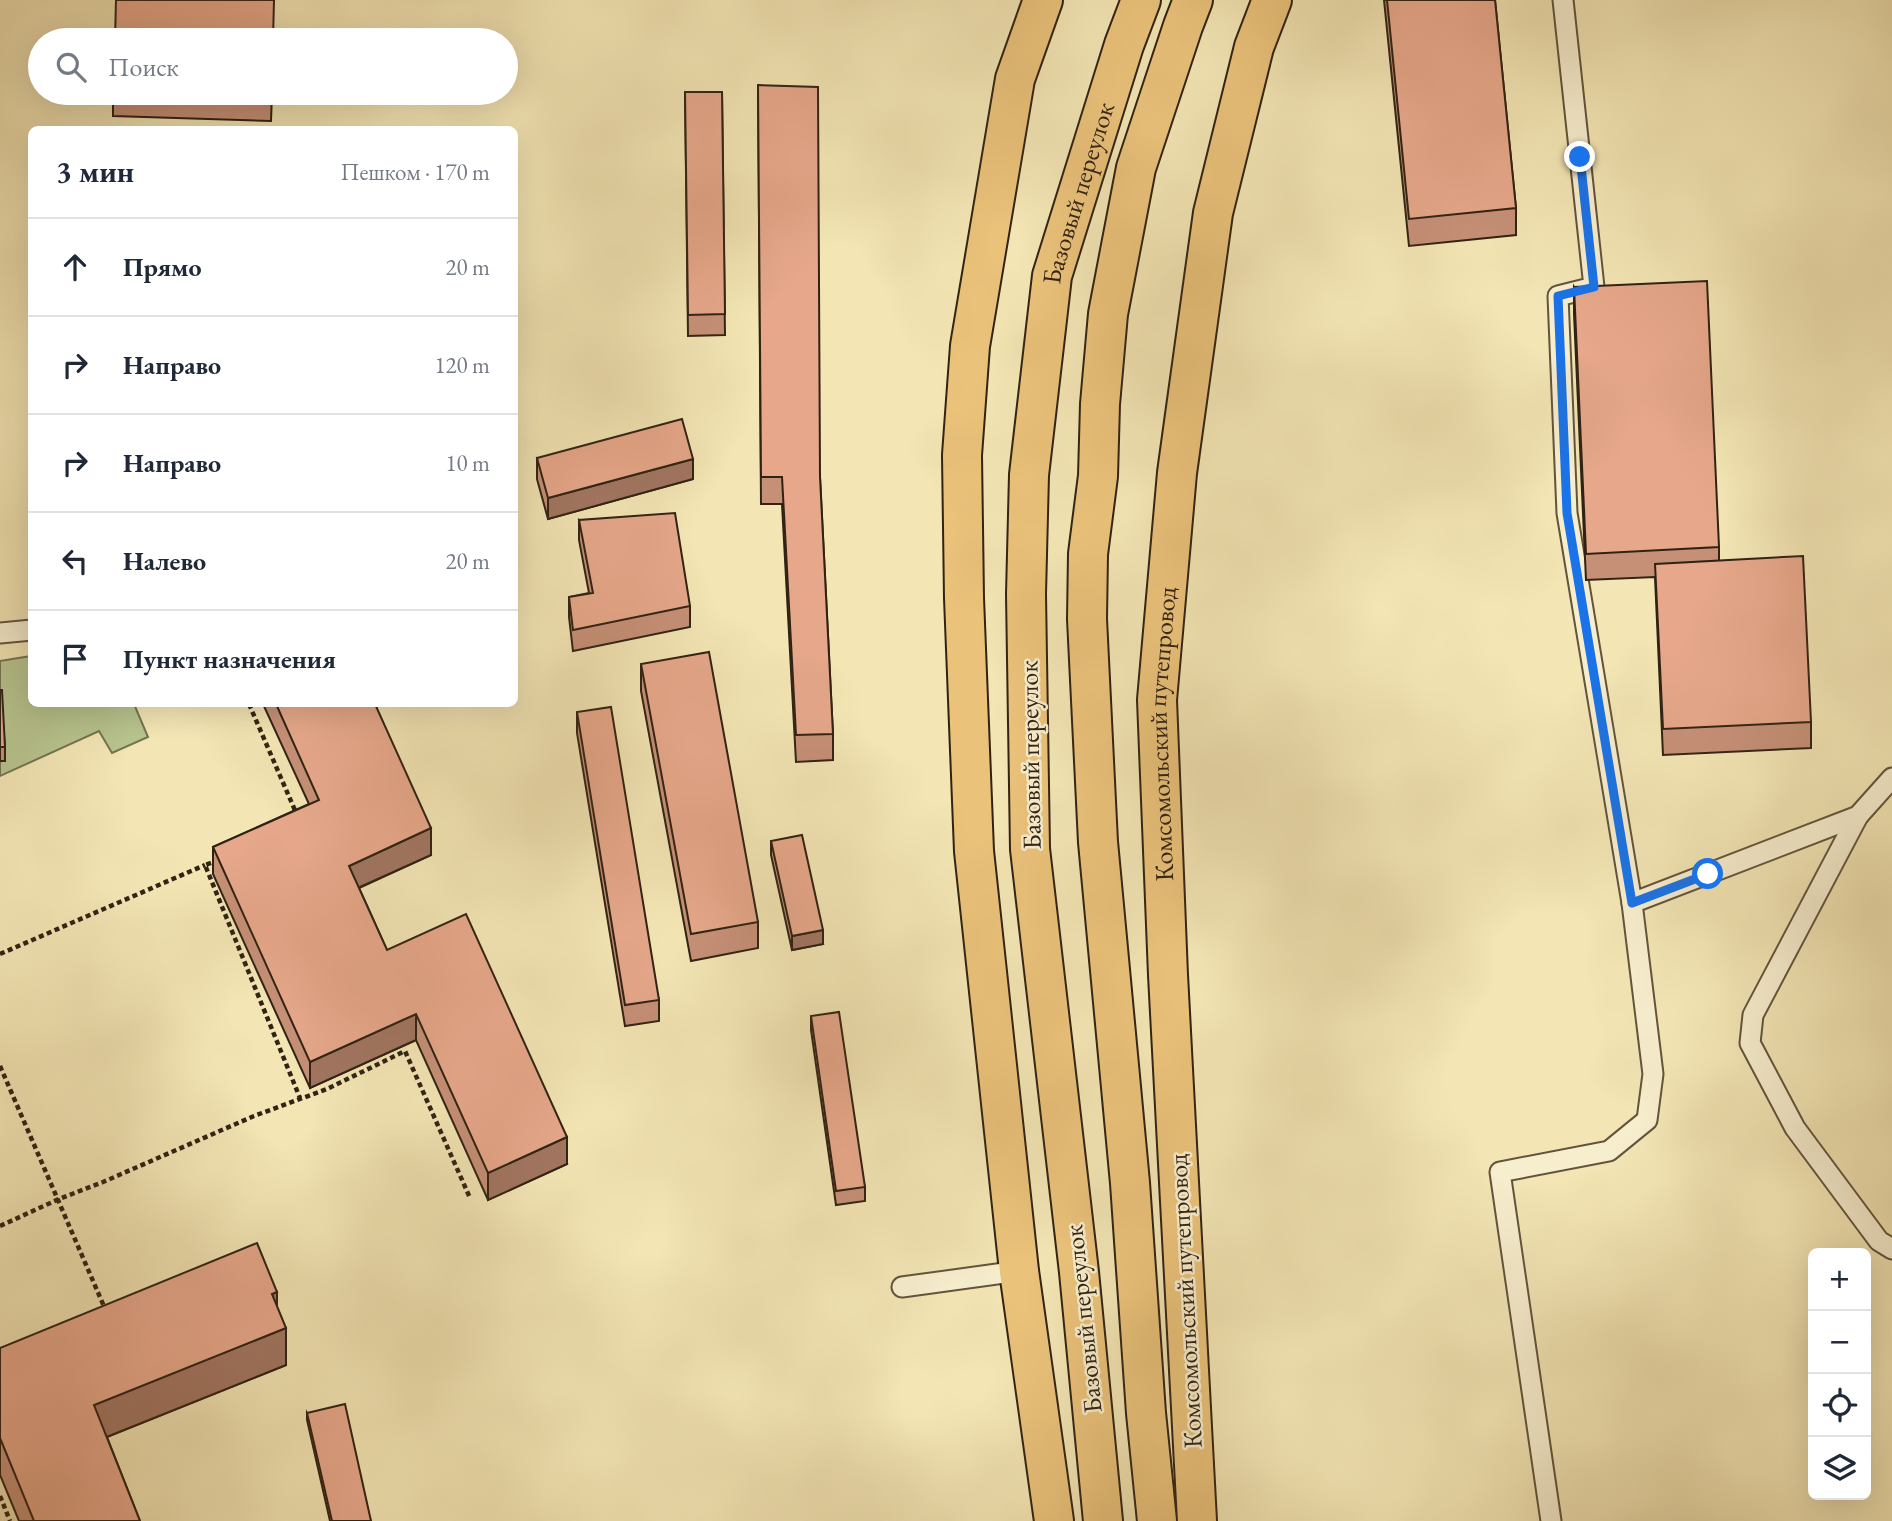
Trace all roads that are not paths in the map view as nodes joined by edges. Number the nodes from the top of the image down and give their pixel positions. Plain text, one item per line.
1 (1043, 0) edge
2 (1141, 0) edge
3 (1193, 0) edge
4 (1272, 0) edge
5 (1563, 0) edge
6 (28, 630) edge
7 (0, 633) edge
8 (1892, 778) edge
9 (1858, 816) junction
10 (1632, 903) junction
11 (1892, 1249) edge
12 (1019, 1271) junction
13 (902, 1287) dead end
14 (1054, 1521) edge
15 (1104, 1521) edge
16 (1157, 1521) edge
17 (1197, 1521) edge
18 (1550, 1521) edge

1 - 12 main road
2 - 15 main road, Базовый переулок
3 - 16 main road, Базовый переулок
4 - 17 main road, Комсомольский путепровод
5 - 10 lane
6 - 7 lane
8 - 9 lane
9 - 10 lane
9 - 11 lane
10 - 18 lane
12 - 13 lane
12 - 14 main road

